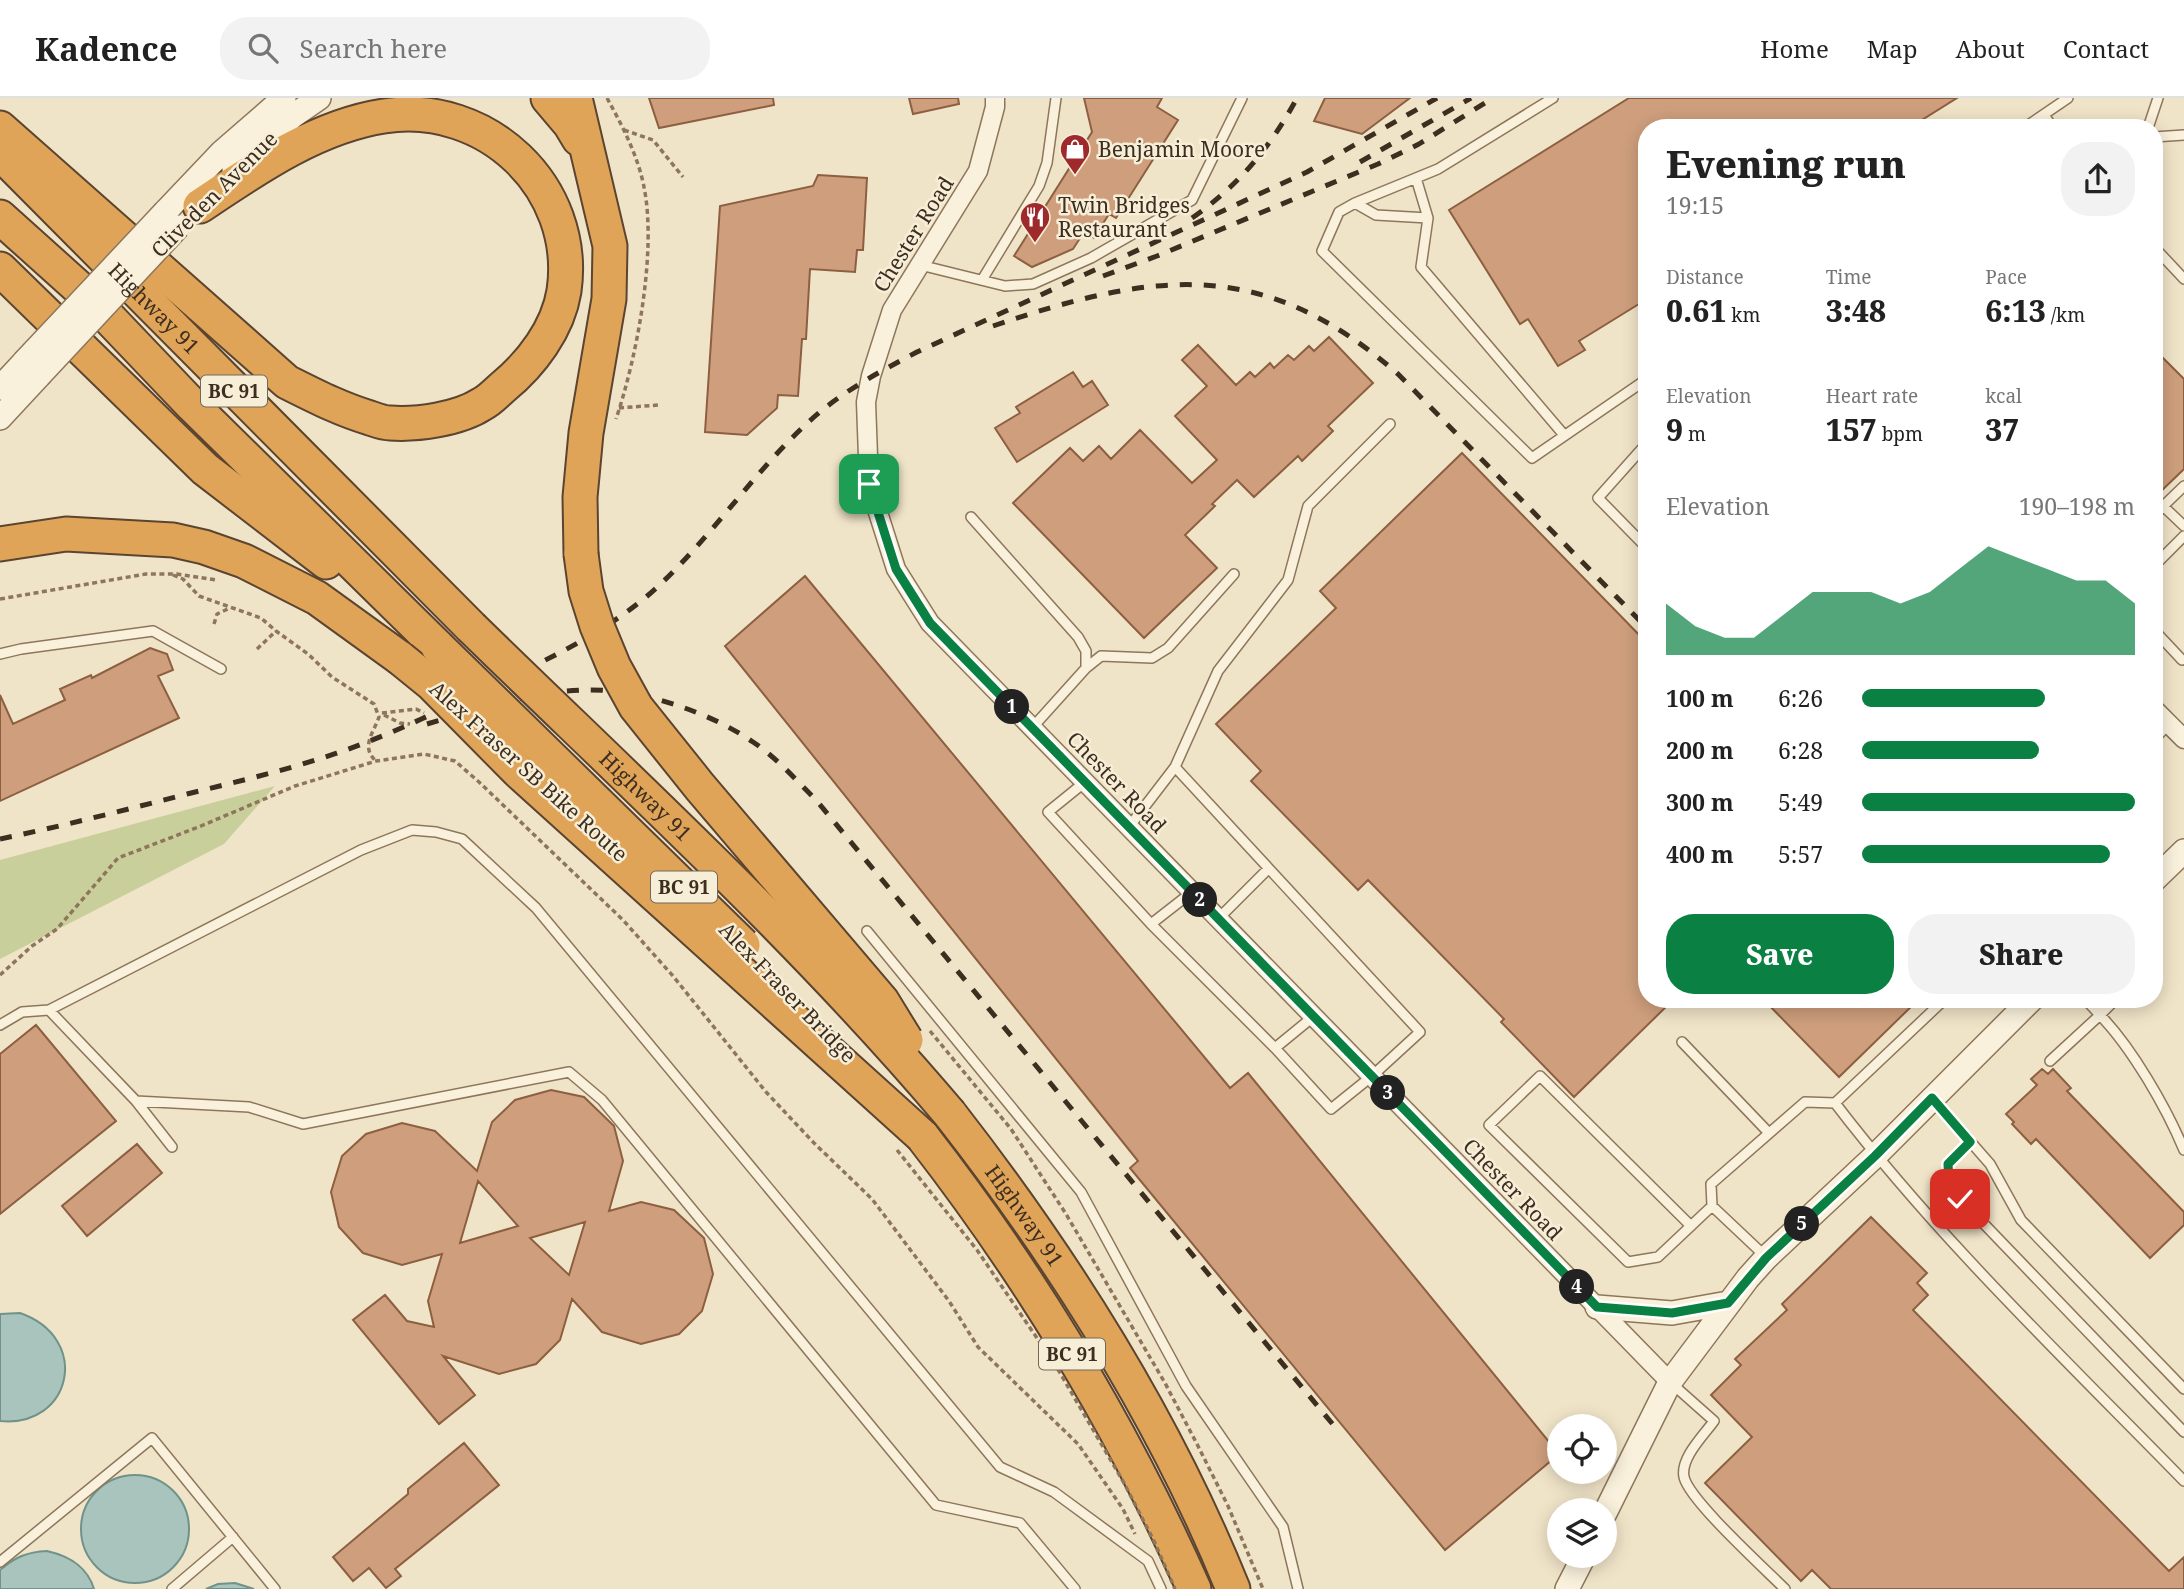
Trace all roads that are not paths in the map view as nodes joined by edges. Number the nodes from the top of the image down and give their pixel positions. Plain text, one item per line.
1 (284, 98) edge
2 (318, 98) edge
3 (548, 98) edge
4 (575, 98) edge
5 (995, 98) edge
6 (1056, 98) edge
7 (1242, 98) edge
8 (1553, 98) edge
9 (2068, 98) edge
10 (2158, 98) edge
11 (2044, 115) junction
12 (2038, 119) edge
13 (2047, 119) edge
14 (2151, 119) edge
15 (0, 128) edge
16 (2184, 135) edge
17 (2163, 136) edge
18 (0, 153) edge
19 (587, 154) junction
20 (1416, 178) junction
21 (1356, 202) junction
22 (181, 215) junction
23 (0, 217) edge
24 (1428, 218) junction
25 (2163, 257) edge
26 (920, 265) junction
27 (0, 270) edge
28 (2184, 279) edge
29 (982, 280) junction
30 (31, 369) junction
31 (1638, 385) edge
32 (0, 388) edge
33 (0, 418) edge
34 (1390, 424) dead end
35 (1564, 435) junction
36 (1638, 453) edge
37 (2184, 486) edge
38 (2163, 506) joint
39 (971, 517) dead end
40 (2184, 526) edge
41 (129, 536) junction
42 (2184, 536) edge
43 (1638, 539) edge
44 (0, 544) edge
45 (2163, 557) edge
46 (0, 562) edge
47 (1234, 574) dead end
48 (2163, 640) edge
49 (438, 647) junction
50 (0, 654) edge
51 (2182, 660) dead end
52 (1086, 668) junction
53 (221, 669) dead end
54 (2163, 718) edge
55 (2169, 724) junction
56 (1032, 728) junction
57 (2163, 730) edge
58 (2184, 739) edge
59 (1175, 767) junction
60 (1085, 782) junction
61 (1129, 827) junction
62 (2184, 851) edge
63 (1268, 869) junction
64 (2163, 871) edge
65 (1192, 892) junction
66 (1218, 919) junction
67 (1152, 924) junction
68 (867, 931) dead end
69 (1935, 1008) edge
70 (2023, 1008) edge
71 (2094, 1008) edge
72 (2108, 1008) edge
73 (49, 1010) junction
74 (2101, 1015) junction
75 (1314, 1016) junction
76 (0, 1025) edge
77 (1682, 1042) dead end
78 (1275, 1048) junction
79 (2050, 1061) dead end
80 (1372, 1076) junction
81 (1932, 1098) junction
82 (136, 1101) junction
83 (1835, 1102) junction
84 (950, 1114) junction
85 (1769, 1133) junction
86 (908, 1142) junction
87 (1970, 1142) junction
88 (172, 1147) dead end
89 (2184, 1150) edge
90 (1875, 1156) junction
91 (1712, 1206) junction
92 (1691, 1226) junction
93 (1766, 1258) junction
94 (1728, 1303) junction
95 (1597, 1307) junction
96 (1670, 1382) junction
97 (2184, 1389) edge
98 (2184, 1432) edge
99 (2184, 1481) edge
100 (1612, 1498) edge
101 (233, 1537) junction
102 (0, 1562) edge
103 (1578, 1568) edge
104 (172, 1589) edge
105 (275, 1589) edge
106 (1075, 1589) edge
107 (1161, 1589) edge
108 (1194, 1589) edge
109 (1233, 1589) edge
110 (1298, 1589) edge
111 (1567, 1589) edge
112 (1785, 1589) edge

1 - 22 street, Cliveden Avenue
2 - 22 street, Cliveden Avenue
3 - 19 highway
4 - 19 highway
5 - 26 street, Chester Road
6 - 29 lane
7 - 29 lane
8 - 20 lane
9 - 11 lane
10 - 14 lane
11 - 12 lane
11 - 13 lane
15 - 22 highway
16 - 17 lane
18 - 84 highway, Highway 91 / BC 91, bridge
19 - 84 highway, bridge
20 - 21 lane
20 - 24 lane
21 - 24 lane
21 - 35 lane
22 - 30 street, Cliveden Avenue, bridge
23 - 49 highway, Highway 91 / BC 91
24 - 35 lane
25 - 28 lane
26 - 29 lane
26 - 56 street, Chester Road
27 - 49 highway
30 - 32 street, Cliveden Avenue
30 - 33 street, Cliveden Avenue
31 - 35 lane
34 - 59 lane
36 - 43 lane
37 - 38 lane
38 - 40 lane
39 - 52 lane
41 - 44 highway
41 - 46 highway
41 - 86 highway, bridge
42 - 45 lane
47 - 52 lane
48 - 51 lane
49 - 86 highway, Alex Fraser Bridge / BC 91, bridge
50 - 53 lane
52 - 56 lane
54 - 55 street
55 - 57 lane
55 - 58 street
56 - 60 street, Chester Road
59 - 61 lane
59 - 63 lane
60 - 61 street, Chester Road
60 - 67 lane
61 - 65 street, Chester Road
62 - 64 street
63 - 66 lane
63 - 80 lane
65 - 66 street, Chester Road
65 - 67 lane
66 - 75 street, Chester Road
67 - 78 lane
68 - 110 lane
69 - 83 lane
70 - 81 street
71 - 74 lane
72 - 74 lane
73 - 76 lane
73 - 82 lane
73 - 107 lane
74 - 79 lane
74 - 89 lane
75 - 78 lane
75 - 80 street, Chester Road
77 - 85 lane
78 - 80 lane
80 - 95 street, Chester Road
81 - 87 lane
81 - 90 street
82 - 88 lane
82 - 106 lane
83 - 85 lane
83 - 90 lane
84 - 109 highway, Highway 91 / BC 91
85 - 91 lane
86 - 108 highway, Highway 91 / BC 91
87 - 97 lane
87 - 98 lane
90 - 93 street
90 - 99 lane
91 - 92 lane
91 - 93 lane
92 - 92 lane
93 - 94 street
94 - 95 street
94 - 96 street
95 - 96 street, Chester Road
96 - 100 street
96 - 112 lane
101 - 102 lane
101 - 104 lane
101 - 105 lane
103 - 111 street

